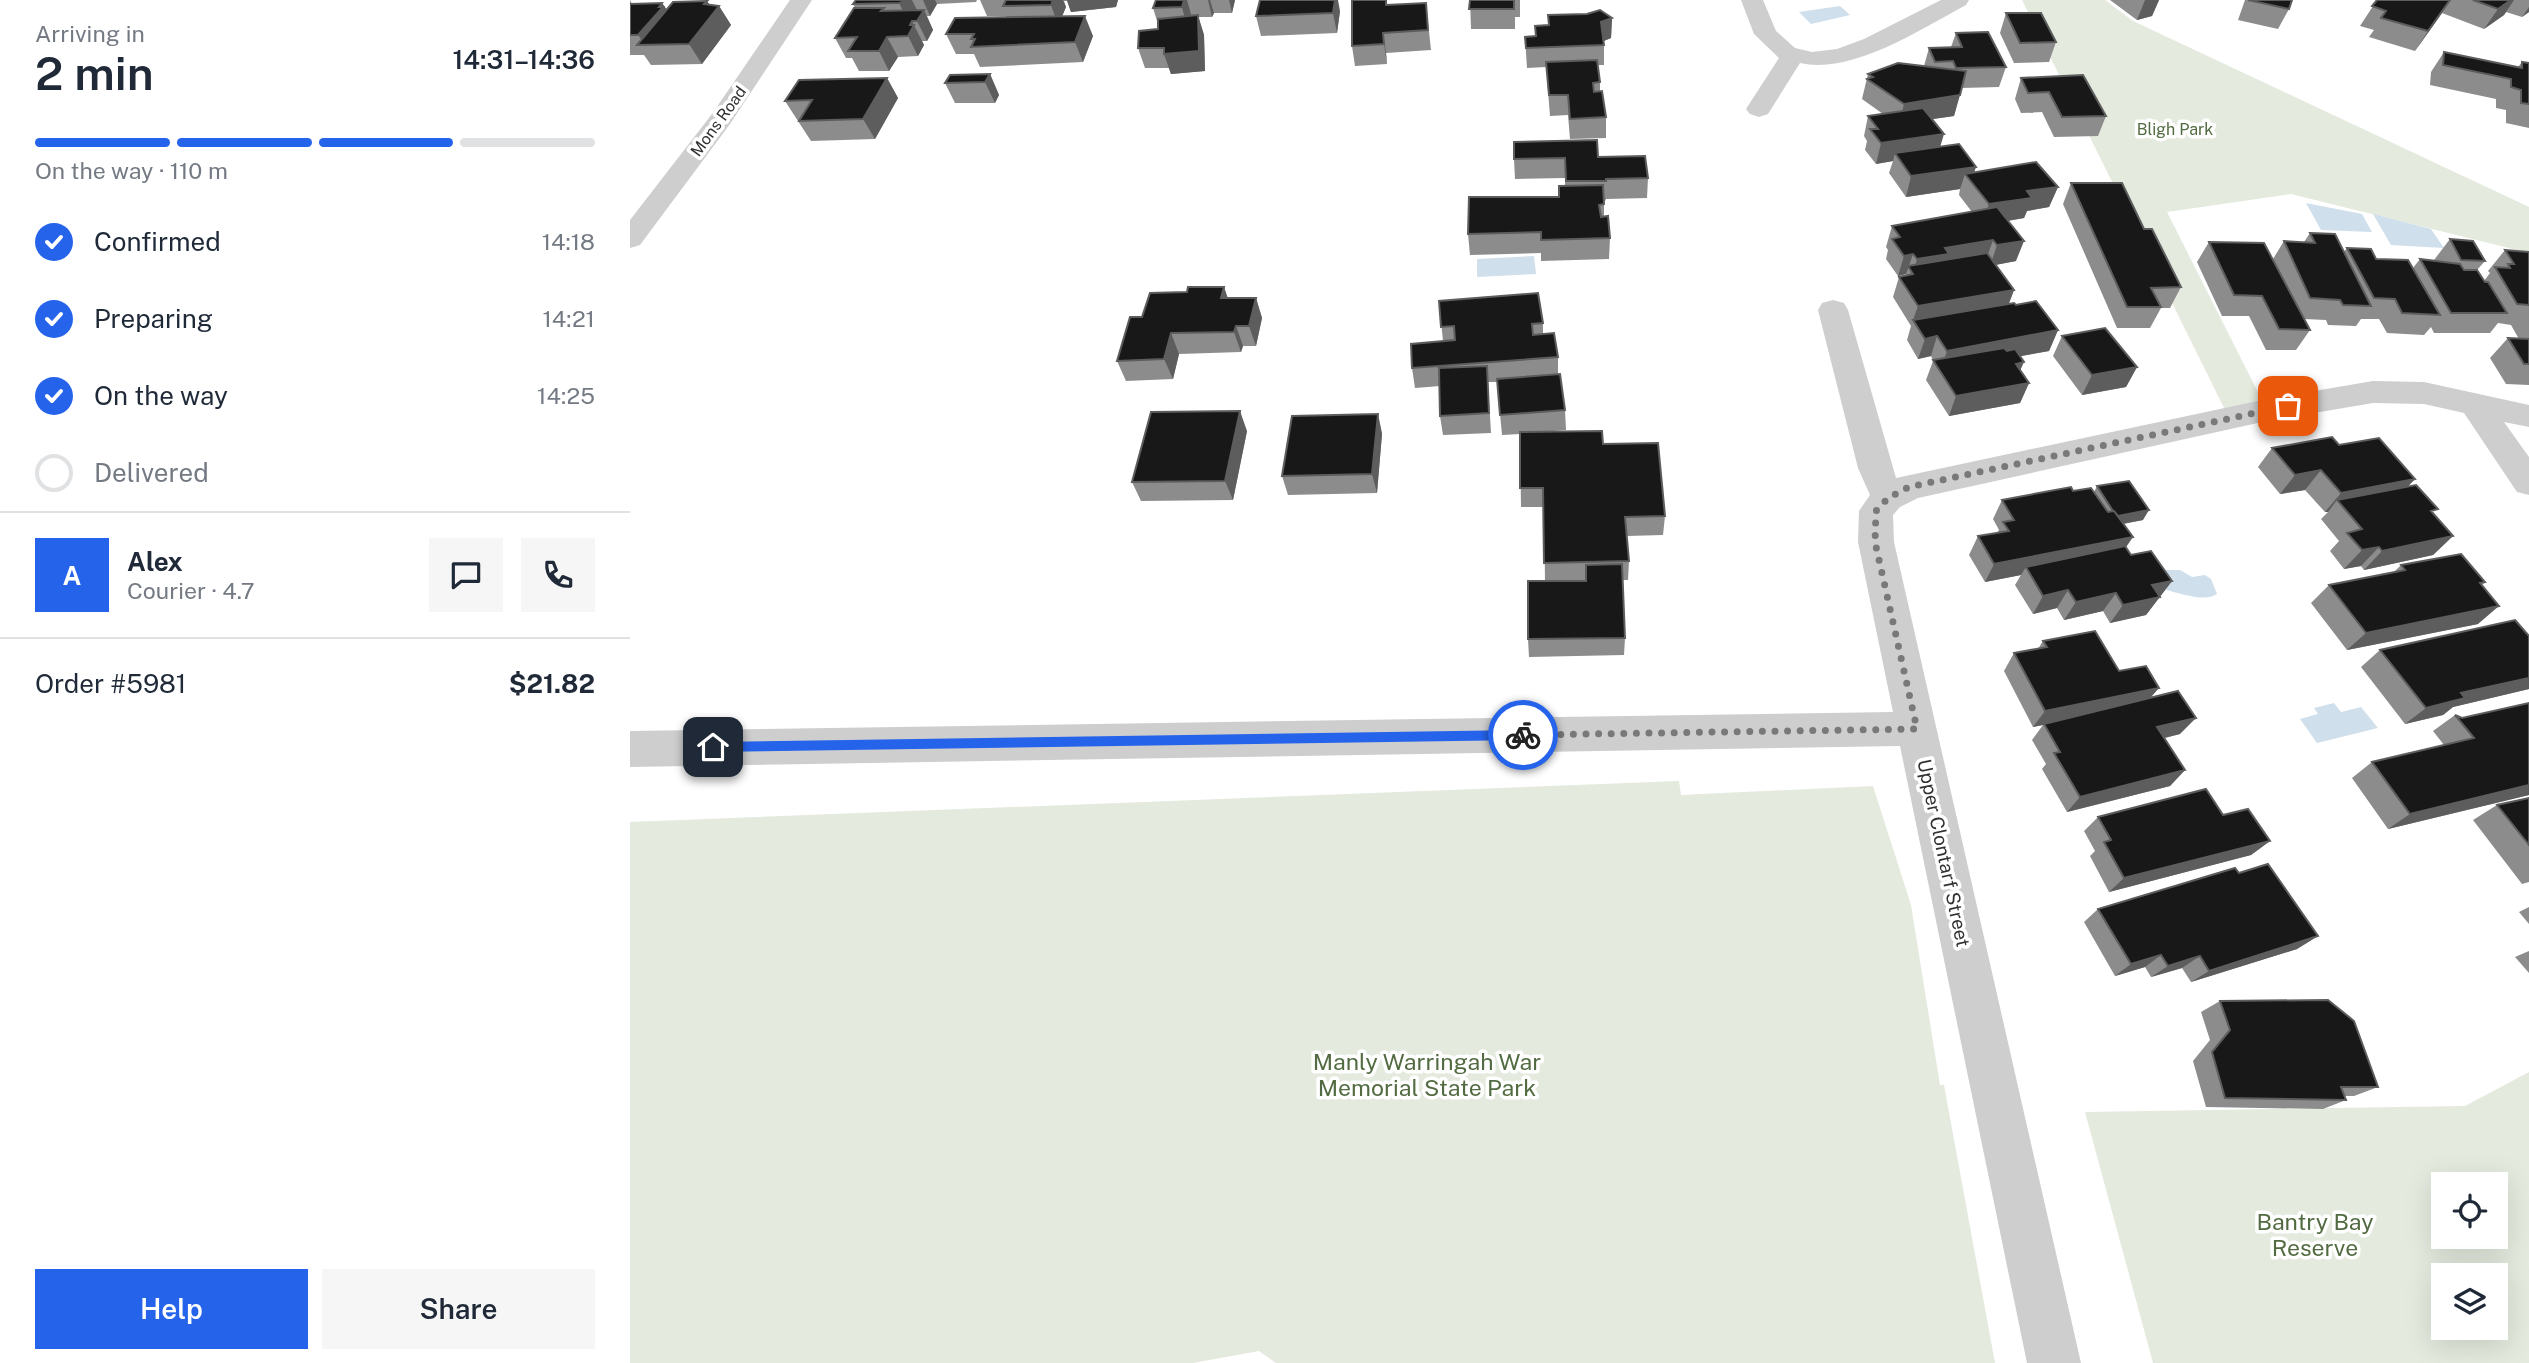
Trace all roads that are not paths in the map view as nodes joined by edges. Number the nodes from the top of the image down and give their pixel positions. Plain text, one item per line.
1 (801, 0) edge
2 (1752, 0) edge
3 (1958, 0) edge
4 (1791, 58) junction
5 (1759, 109) dead end
6 (630, 239) edge
7 (1833, 310) dead end
8 (2474, 403) junction
9 (2529, 416) edge
10 (2529, 483) edge
11 (1888, 498) junction
12 (1917, 729) junction
13 (630, 749) edge
14 (2054, 1363) edge

1 - 6 street, Mons Road
2 - 4 street
3 - 4 street
4 - 5 street
7 - 11 street
8 - 9 street
8 - 10 street
8 - 11 street
11 - 12 street, Upper Clontarf Street
12 - 13 street
12 - 14 street, Upper Clontarf Street

